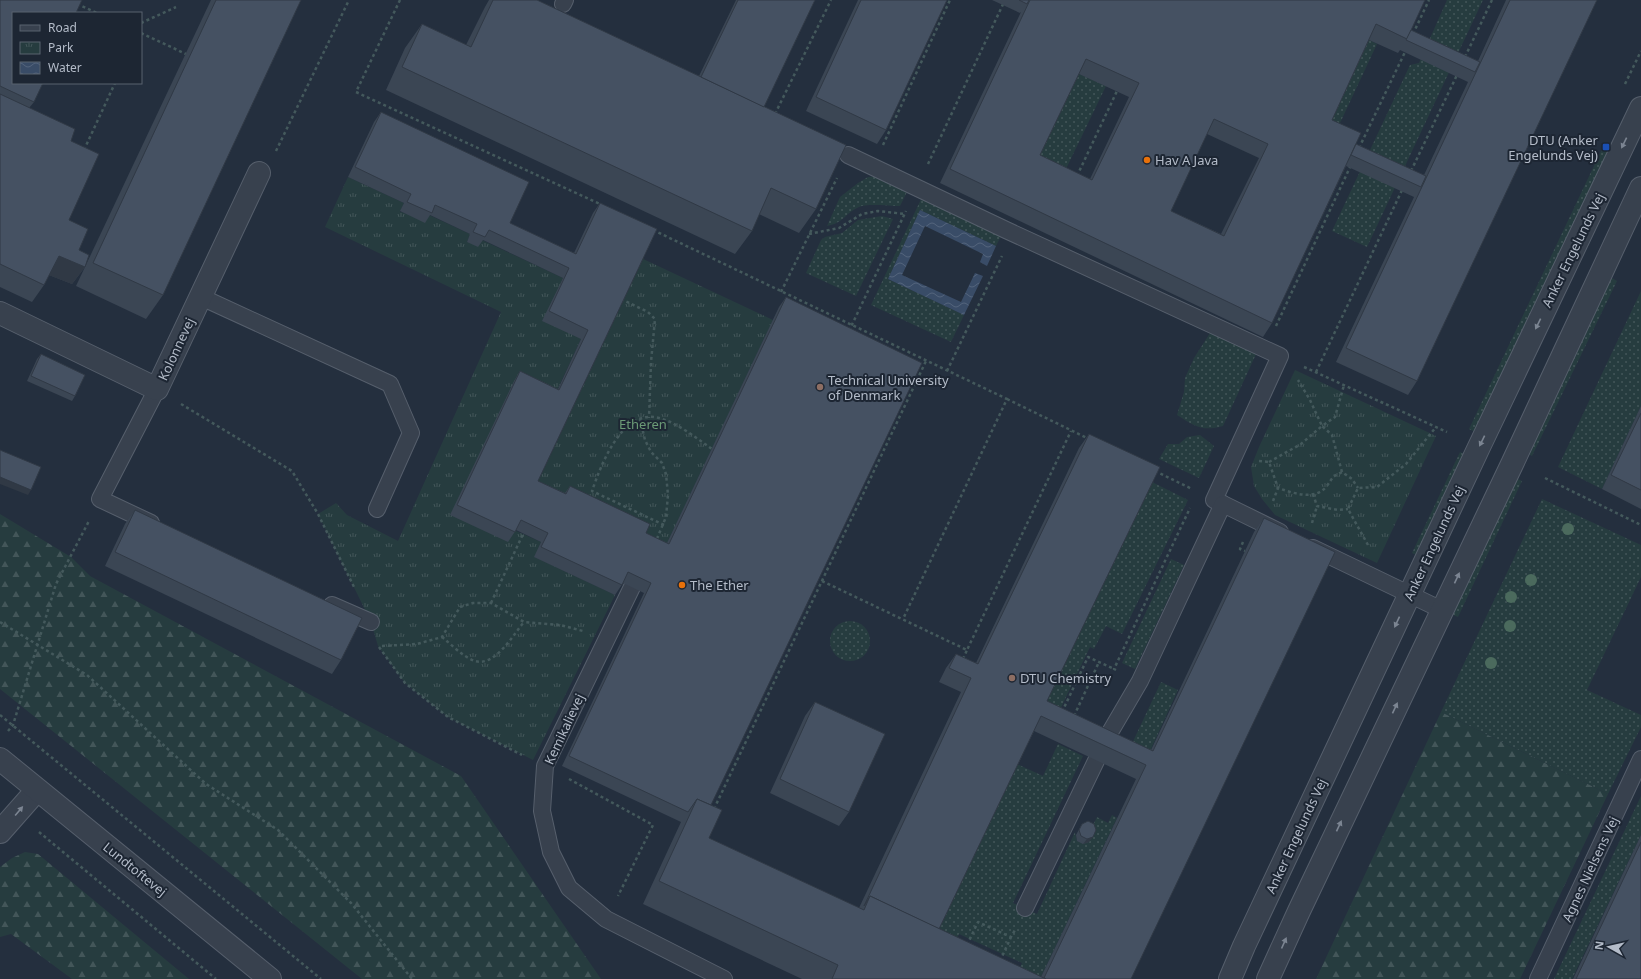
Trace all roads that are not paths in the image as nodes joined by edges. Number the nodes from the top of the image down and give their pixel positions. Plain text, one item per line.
1 (1641, 108) edge
2 (848, 155) road end
3 (259, 173) road end
4 (1641, 188) edge
5 (201, 297) junction
6 (0, 313) edge
7 (157, 389) junction
8 (1218, 502) junction
9 (377, 509) dead end
10 (162, 528) edge
11 (632, 587) edge
12 (1410, 594) junction
13 (315, 598) edge
14 (1442, 610) junction
15 (371, 622) road end
16 (0, 759) edge
17 (1641, 759) edge
18 (37, 790) junction
19 (0, 832) edge
20 (1024, 908) dead end
21 (270, 979) edge
22 (724, 979) edge
23 (1230, 979) edge
24 (1268, 979) edge
25 (1538, 979) edge

1 -> 12 street, Anker Engelunds Vej
2 - 8 lane
3 - 5 street, Kolonnevej
14 -> 4 street
5 - 7 street, Kolonnevej
5 - 9 lane
6 - 7 street, Kolonnevej
7 - 10 lane
8 - 12 lane
8 - 20 lane
11 - 22 lane, Kemikalievej
12 - 14 lane
12 -> 23 street, Anker Engelunds Vej
13 - 15 lane
24 -> 14 street
16 - 18 street, Lundtoftevej
17 - 25 lane, Agnes Nielsens Vej
19 -> 18 street
18 - 21 street, Lundtoftevej

